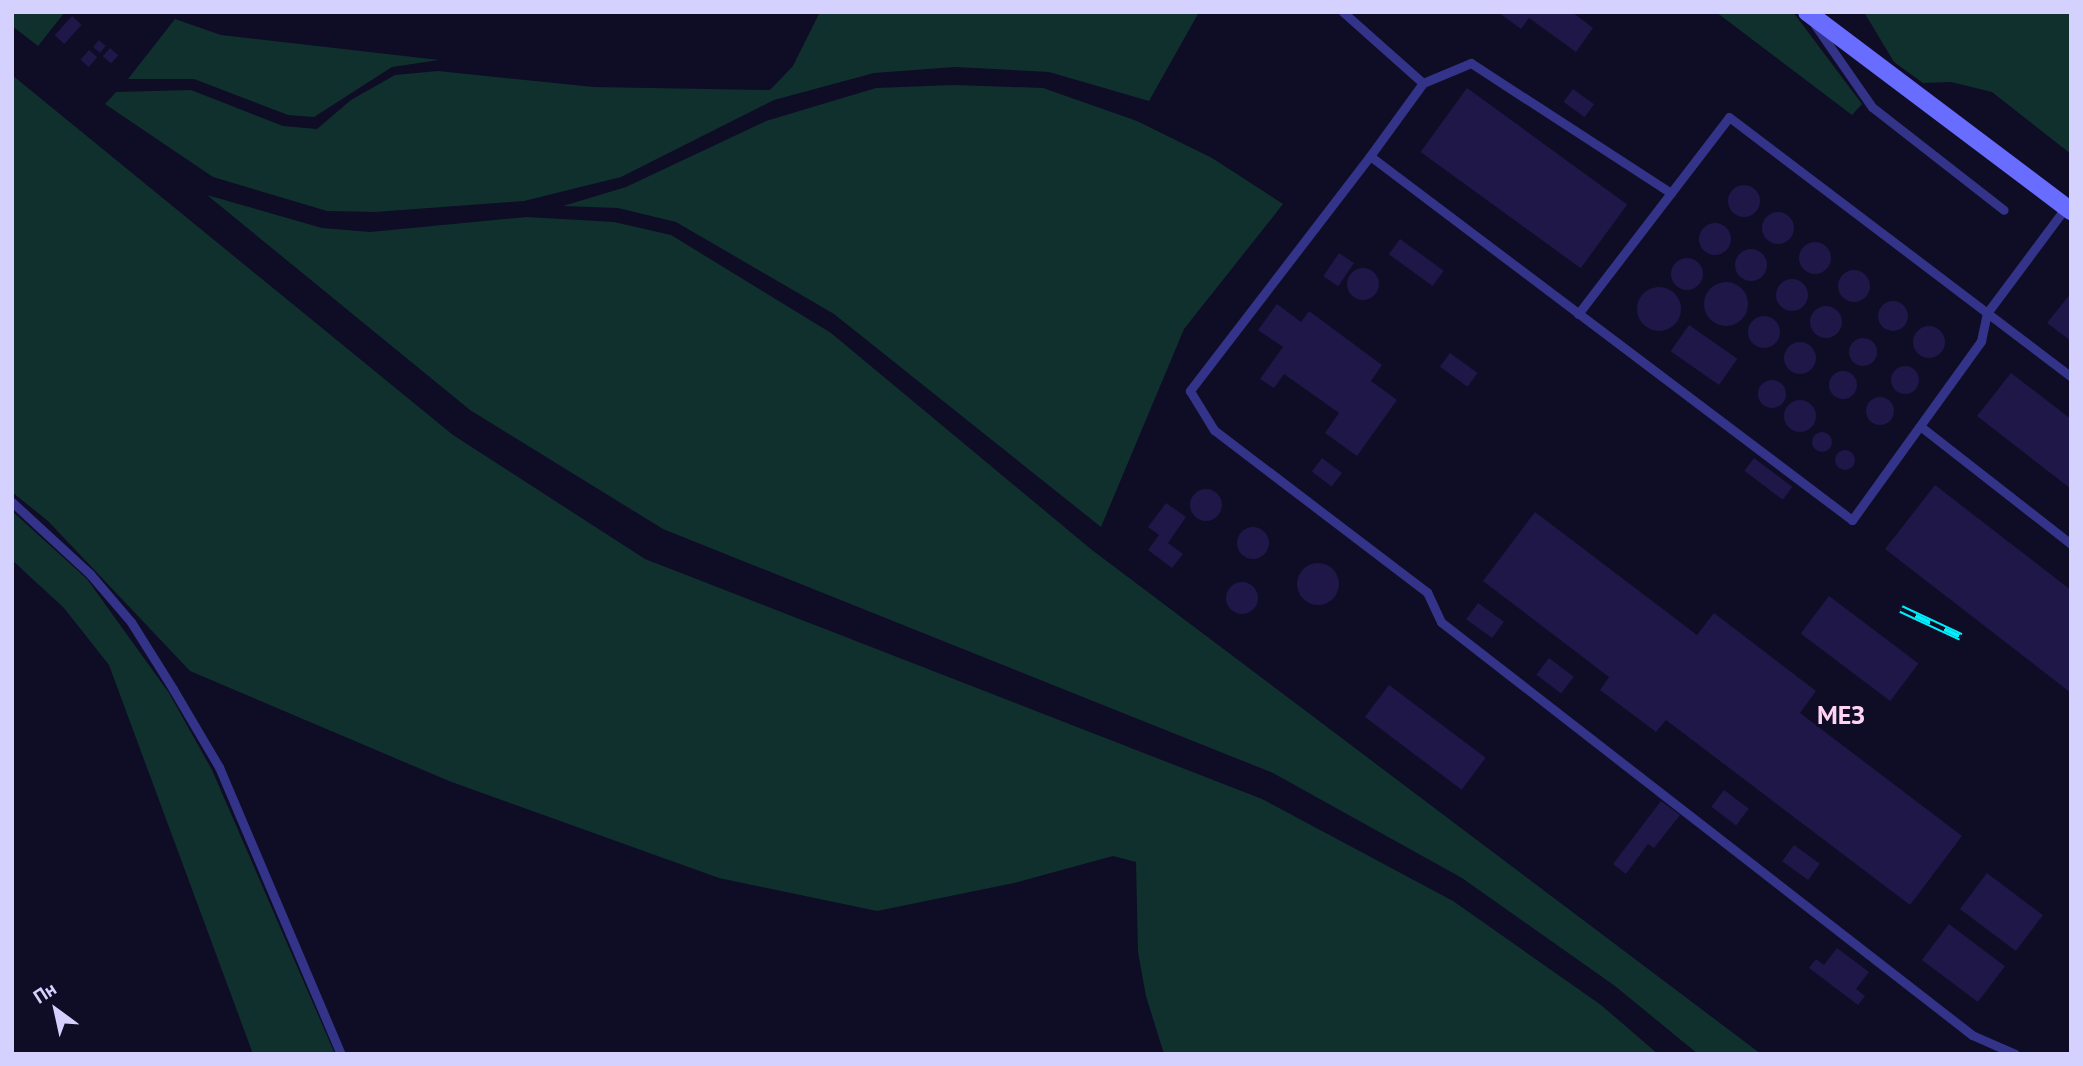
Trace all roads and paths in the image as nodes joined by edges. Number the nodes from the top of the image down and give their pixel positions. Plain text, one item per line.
1 (1343, 12) edge
2 (1806, 12) edge
3 (1423, 83) junction
4 (1370, 156) junction
5 (1671, 193) junction
6 (2068, 209) edge
7 (2004, 210) dead end
8 (1987, 313) junction
9 (1578, 314) junction
10 (2071, 377) edge
11 (1920, 426) junction
12 (12, 502) edge
13 (2071, 544) edge
14 (341, 1054) edge
15 (2015, 1054) edge

1 - 3 lane
2 - 6 street
2 - 7 lane
3 - 4 lane
3 - 5 lane
4 - 9 lane
4 - 15 lane
5 - 8 lane
5 - 9 lane
6 - 8 lane
8 - 10 lane
8 - 11 lane
9 - 11 lane
11 - 13 lane
12 - 14 lane

